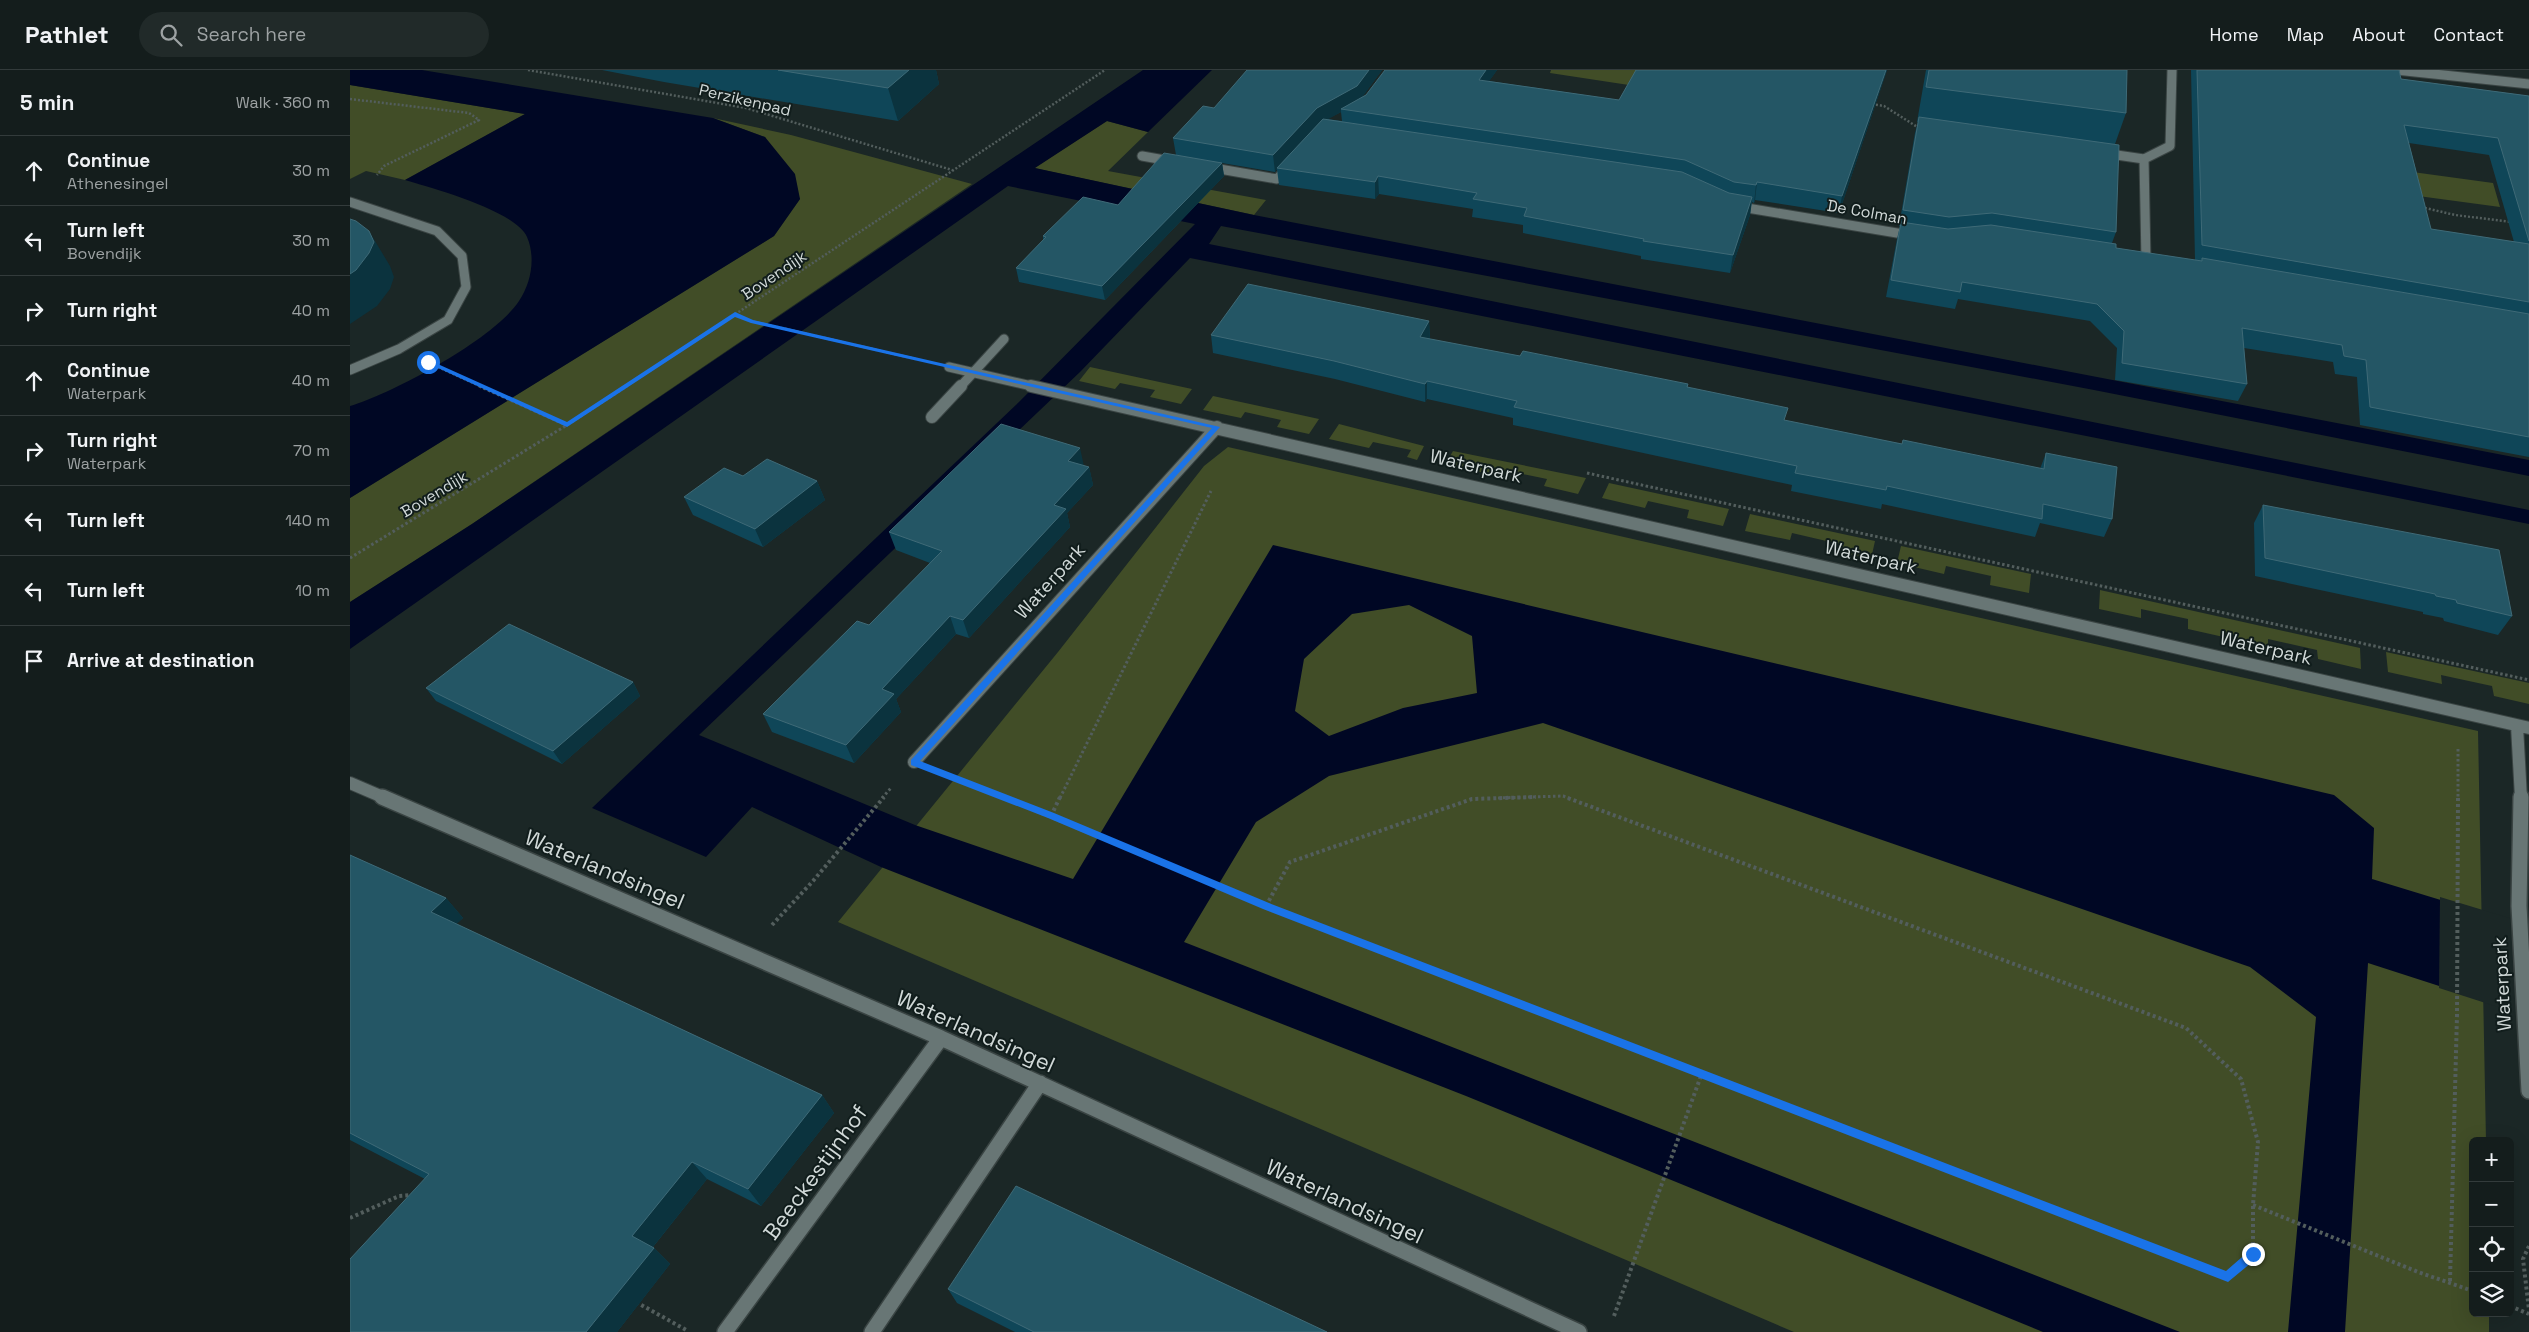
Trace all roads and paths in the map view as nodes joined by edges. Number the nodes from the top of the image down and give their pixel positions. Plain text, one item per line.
1 (528, 70) edge
2 (1105, 70) edge
3 (2172, 70) edge
4 (2396, 70) edge
5 (2529, 84) edge
6 (350, 99) edge
7 (1866, 103) edge
8 (1919, 128) edge
9 (2094, 152) edge
10 (1142, 156) dead end
11 (1296, 157) edge
12 (2144, 159) junction
13 (1190, 164) edge
14 (1200, 166) edge
15 (952, 170) junction
16 (1722, 202) edge
17 (353, 203) edge
18 (2419, 206) edge
19 (2517, 223) edge
20 (1924, 237) edge
21 (2147, 260) edge
22 (735, 314) junction
23 (1004, 338) dead end
24 (437, 366) dead end
25 (949, 367) joint
26 (350, 370) edge
27 (972, 373) junction
28 (932, 417) dead end
29 (567, 425) junction
30 (1216, 427) junction
31 (1587, 473) dead end
32 (1212, 488) dead end
33 (350, 558) edge
34 (2529, 680) edge
35 (2523, 727) edge
36 (2458, 748) dead end
37 (914, 762) joint
38 (350, 784) edge
39 (2525, 786) edge
40 (891, 789) dead end
41 (1051, 816) junction
42 (1266, 906) junction
43 (747, 953) junction
44 (941, 1038) junction
45 (1702, 1072) junction
46 (1040, 1083) junction
47 (2529, 1091) edge
48 (417, 1194) edge
49 (2253, 1205) junction
50 (350, 1218) edge
51 (2529, 1246) edge
52 (2450, 1281) junction
53 (2469, 1289) edge
54 (631, 1300) edge
55 (2514, 1308) edge
56 (2529, 1310) edge
57 (2529, 1314) edge
58 (1612, 1323) dead end
59 (690, 1332) edge
60 (725, 1332) edge
61 (872, 1332) edge
62 (1579, 1332) edge

1 - 15 path, Perzikenpad
2 - 15 path, Bovendijk
3 - 12 street
4 - 5 street
6 - 17 path
7 - 8 path
9 - 12 street
10 - 13 street
11 - 14 street
12 - 21 street
15 - 22 path, Bovendijk
16 - 20 street, De Colman
17 - 26 street
18 - 19 path
22 - 25 path
22 - 29 path, Bovendijk
23 - 27 street
24 - 29 path
25 - 27 street, Waterpark
27 - 28 street
27 - 30 street, Waterpark
29 - 33 path, Bovendijk
30 - 35 street, Waterpark
30 - 37 street, Waterpark
31 - 34 path
32 - 41 path
35 - 39 street, Waterpark
36 - 52 path
37 - 41 path
38 - 43 street, Waterlandsingel
39 - 47 street, Waterpark
40 - 43 path
41 - 42 path
42 - 45 path
42 - 49 path
43 - 44 street, Waterlandsingel
44 - 46 street, Waterlandsingel
44 - 60 street, Beeckestijnhof
45 - 49 path
45 - 58 path
46 - 61 street
46 - 62 street, Waterlandsingel
48 - 50 path
49 - 52 path
51 - 56 path
52 - 53 path
54 - 59 path
55 - 57 path

